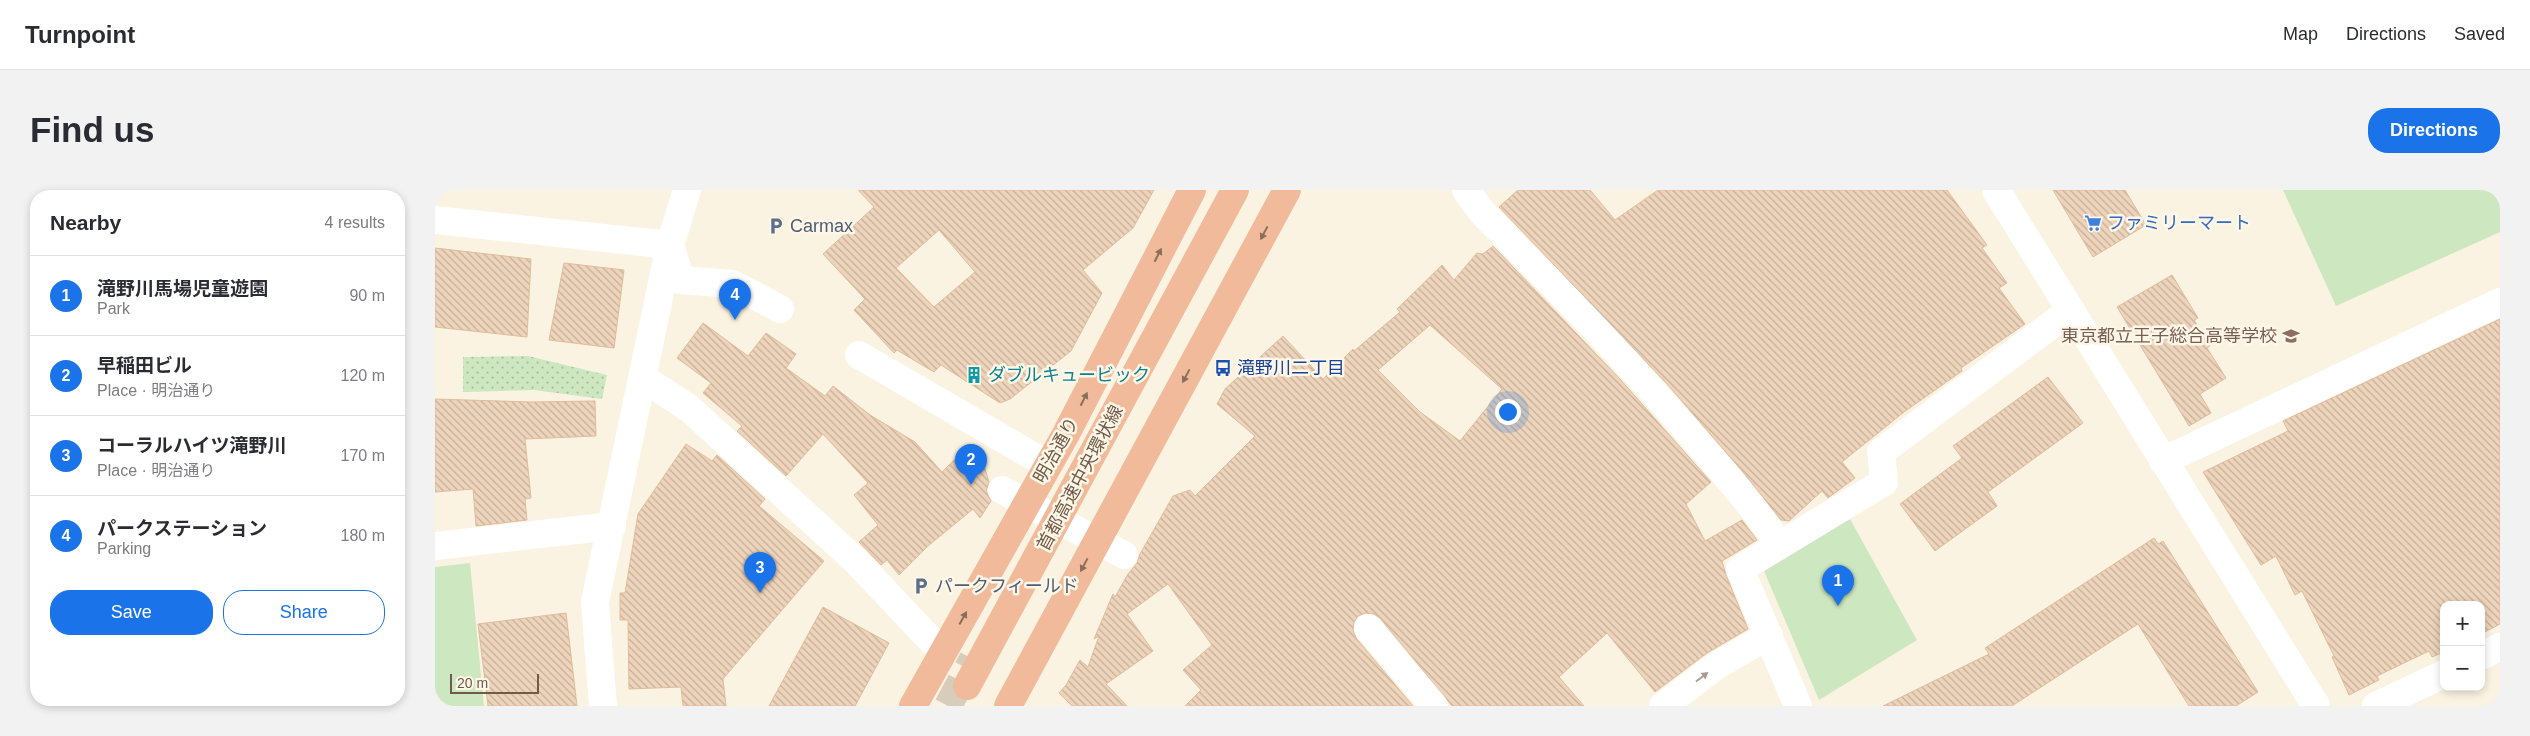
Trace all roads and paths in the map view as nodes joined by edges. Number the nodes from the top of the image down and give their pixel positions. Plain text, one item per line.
1 (687, 190) edge
2 (1192, 190) edge
3 (1235, 190) edge
4 (1287, 190) edge
5 (1466, 190) edge
6 (1996, 190) edge
7 (435, 220) edge
8 (670, 245) junction
9 (2500, 302) edge
10 (780, 309) dead end
11 (2071, 310) junction
12 (859, 355) dead end
13 (643, 378) junction
14 (2163, 461) junction
15 (1048, 465) junction
16 (1014, 496) junction
17 (611, 526) junction
18 (1097, 542) junction
19 (1780, 545) junction
20 (435, 546) edge
21 (1124, 554) dead end
22 (1368, 628) dead end
23 (1769, 634) junction
24 (2500, 647) edge
25 (943, 653) junction
26 (2485, 654) edge
27 (2440, 676) edge
28 (967, 686) tunnel mouth
29 (603, 706) edge
30 (913, 706) edge
31 (1008, 706) edge
32 (1434, 706) edge
33 (1663, 706) edge
34 (1798, 706) edge
35 (2316, 706) edge
36 (2376, 706) edge

1 - 8 street
15 -> 2 highway, 明治通り
3 - 28 highway, 首都高速中央環状線
4 -> 18 highway
5 - 19 street
6 - 11 street
7 - 8 street
8 - 10 street
8 - 13 street
9 - 14 street
11 - 14 street
11 - 19 street
12 - 15 street
13 - 17 street
13 - 25 street
14 - 35 street
15 - 16 highway, 明治通り
16 - 18 street
25 -> 16 highway, 明治通り
17 - 20 street
17 - 29 street
18 - 21 street
18 -> 31 highway
19 - 23 street
22 - 32 street
33 -> 23 street
23 - 34 street
24 - 26 street
25 - 30 highway, 明治通り
27 - 36 street

